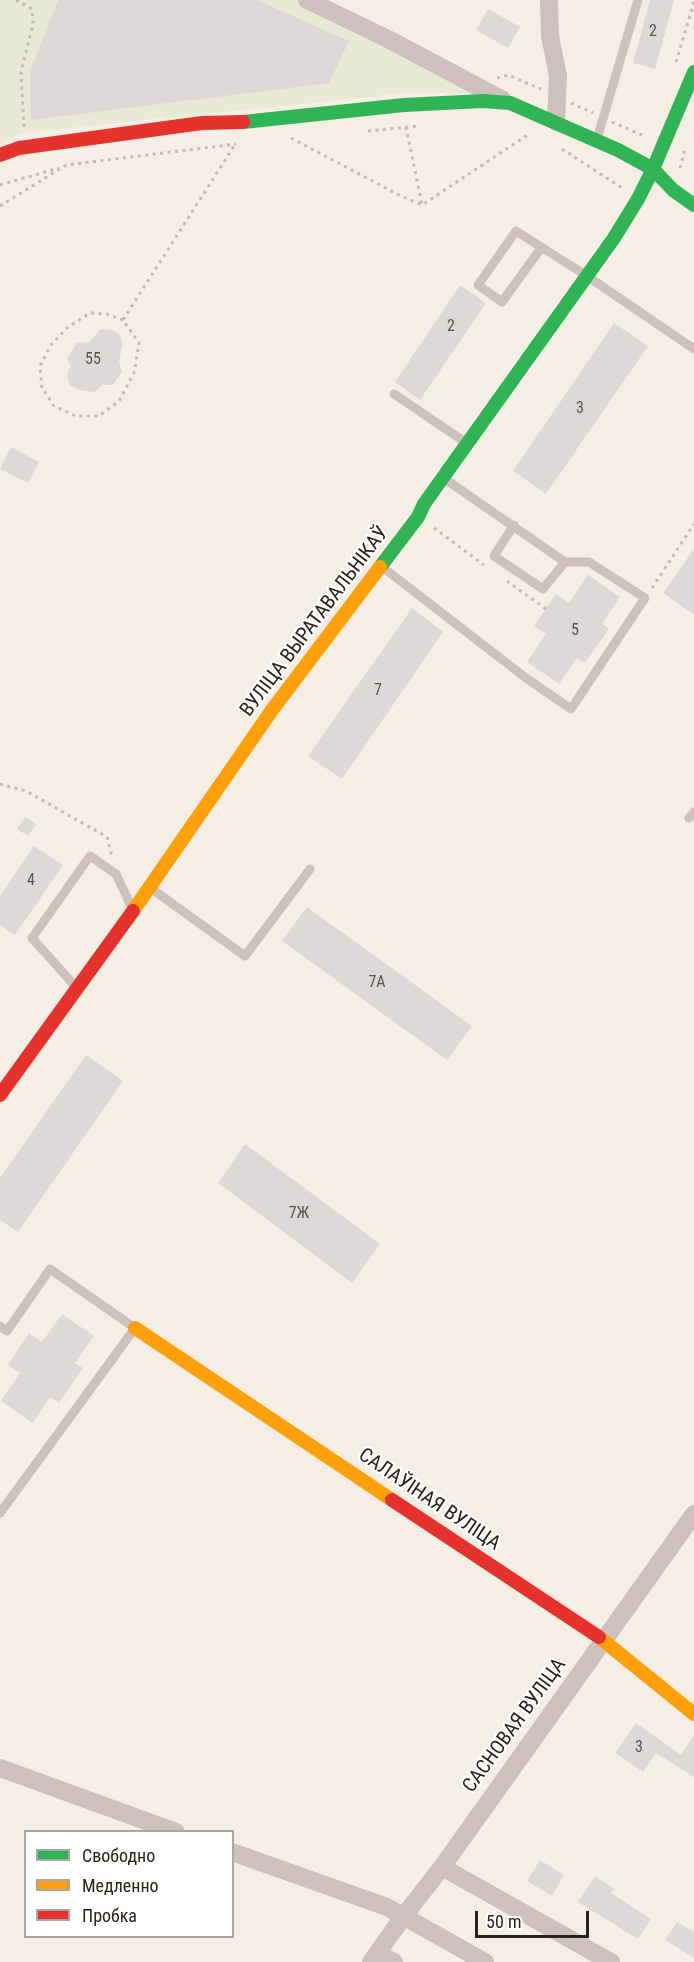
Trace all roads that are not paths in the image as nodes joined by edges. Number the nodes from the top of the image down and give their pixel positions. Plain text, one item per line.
1 (307, 0) edge
2 (549, 0) edge
3 (638, 0) edge
4 (694, 72) edge
5 (510, 103) junction
6 (556, 122) junction
7 (597, 140) junction
8 (0, 155) edge
9 (653, 169) junction
10 (694, 206) edge
11 (541, 248) junction
12 (587, 276) junction
13 (694, 349) edge
14 (394, 394) dead end
15 (467, 443) junction
16 (443, 478) junction
17 (514, 525) junction
18 (565, 562) junction
19 (381, 566) junction
20 (310, 869) dead end
21 (150, 887) junction
22 (133, 911) junction
23 (77, 989) junction
24 (0, 1095) edge
25 (0, 1326) edge
26 (135, 1328) junction
27 (0, 1513) edge
28 (694, 1514) edge
29 (604, 1641) junction
30 (694, 1714) edge
31 (0, 1768) edge
32 (170, 1830) edge
33 (234, 1853) edge
34 (442, 1867) junction
35 (403, 1917) junction
36 (374, 1958) edge
37 (394, 1962) edge
38 (485, 1962) edge
39 (611, 1962) edge

1 - 5 street
2 - 6 street
3 - 7 lane
4 - 9 street, ВУЛІЦА ВЫРАТАВАЛЬНІКАЎ
5 - 6 street
5 - 8 street
6 - 7 street
7 - 9 street
9 - 10 street
9 - 12 street, ВУЛІЦА ВЫРАТАВАЛЬНІКАЎ
11 - 11 lane
11 - 12 lane
12 - 13 lane
12 - 15 street, ВУЛІЦА ВЫРАТАВАЛЬНІКАЎ
14 - 15 lane
15 - 16 street, ВУЛІЦА ВЫРАТАВАЛЬНІКАЎ
16 - 17 lane
16 - 19 street, ВУЛІЦА ВЫРАТАВАЛЬНІКАЎ
17 - 18 lane
17 - 18 lane
18 - 19 lane
19 - 21 street, ВУЛІЦА ВЫРАТАВАЛЬНІКАЎ
20 - 21 lane
21 - 22 street, ВУЛІЦА ВЫРАТАВАЛЬНІКАЎ
22 - 23 street, ВУЛІЦА ВЫРАТАВАЛЬНІКАЎ
22 - 23 lane
23 - 24 street, ВУЛІЦА ВЫРАТАВАЛЬНІКАЎ
25 - 26 lane
26 - 27 lane
26 - 29 street, САЛАЎІНАЯ ВУЛІЦА
28 - 29 street, САСНОВАЯ ВУЛІЦА
29 - 30 street, САЛАЎІНАЯ ВУЛІЦА
29 - 34 street, САСНОВАЯ ВУЛІЦА
31 - 32 street
33 - 35 street
34 - 35 street, САСНОВАЯ ВУЛІЦА
34 - 39 street
35 - 36 street, САСНОВАЯ ВУЛІЦА
35 - 38 street
36 - 37 street

